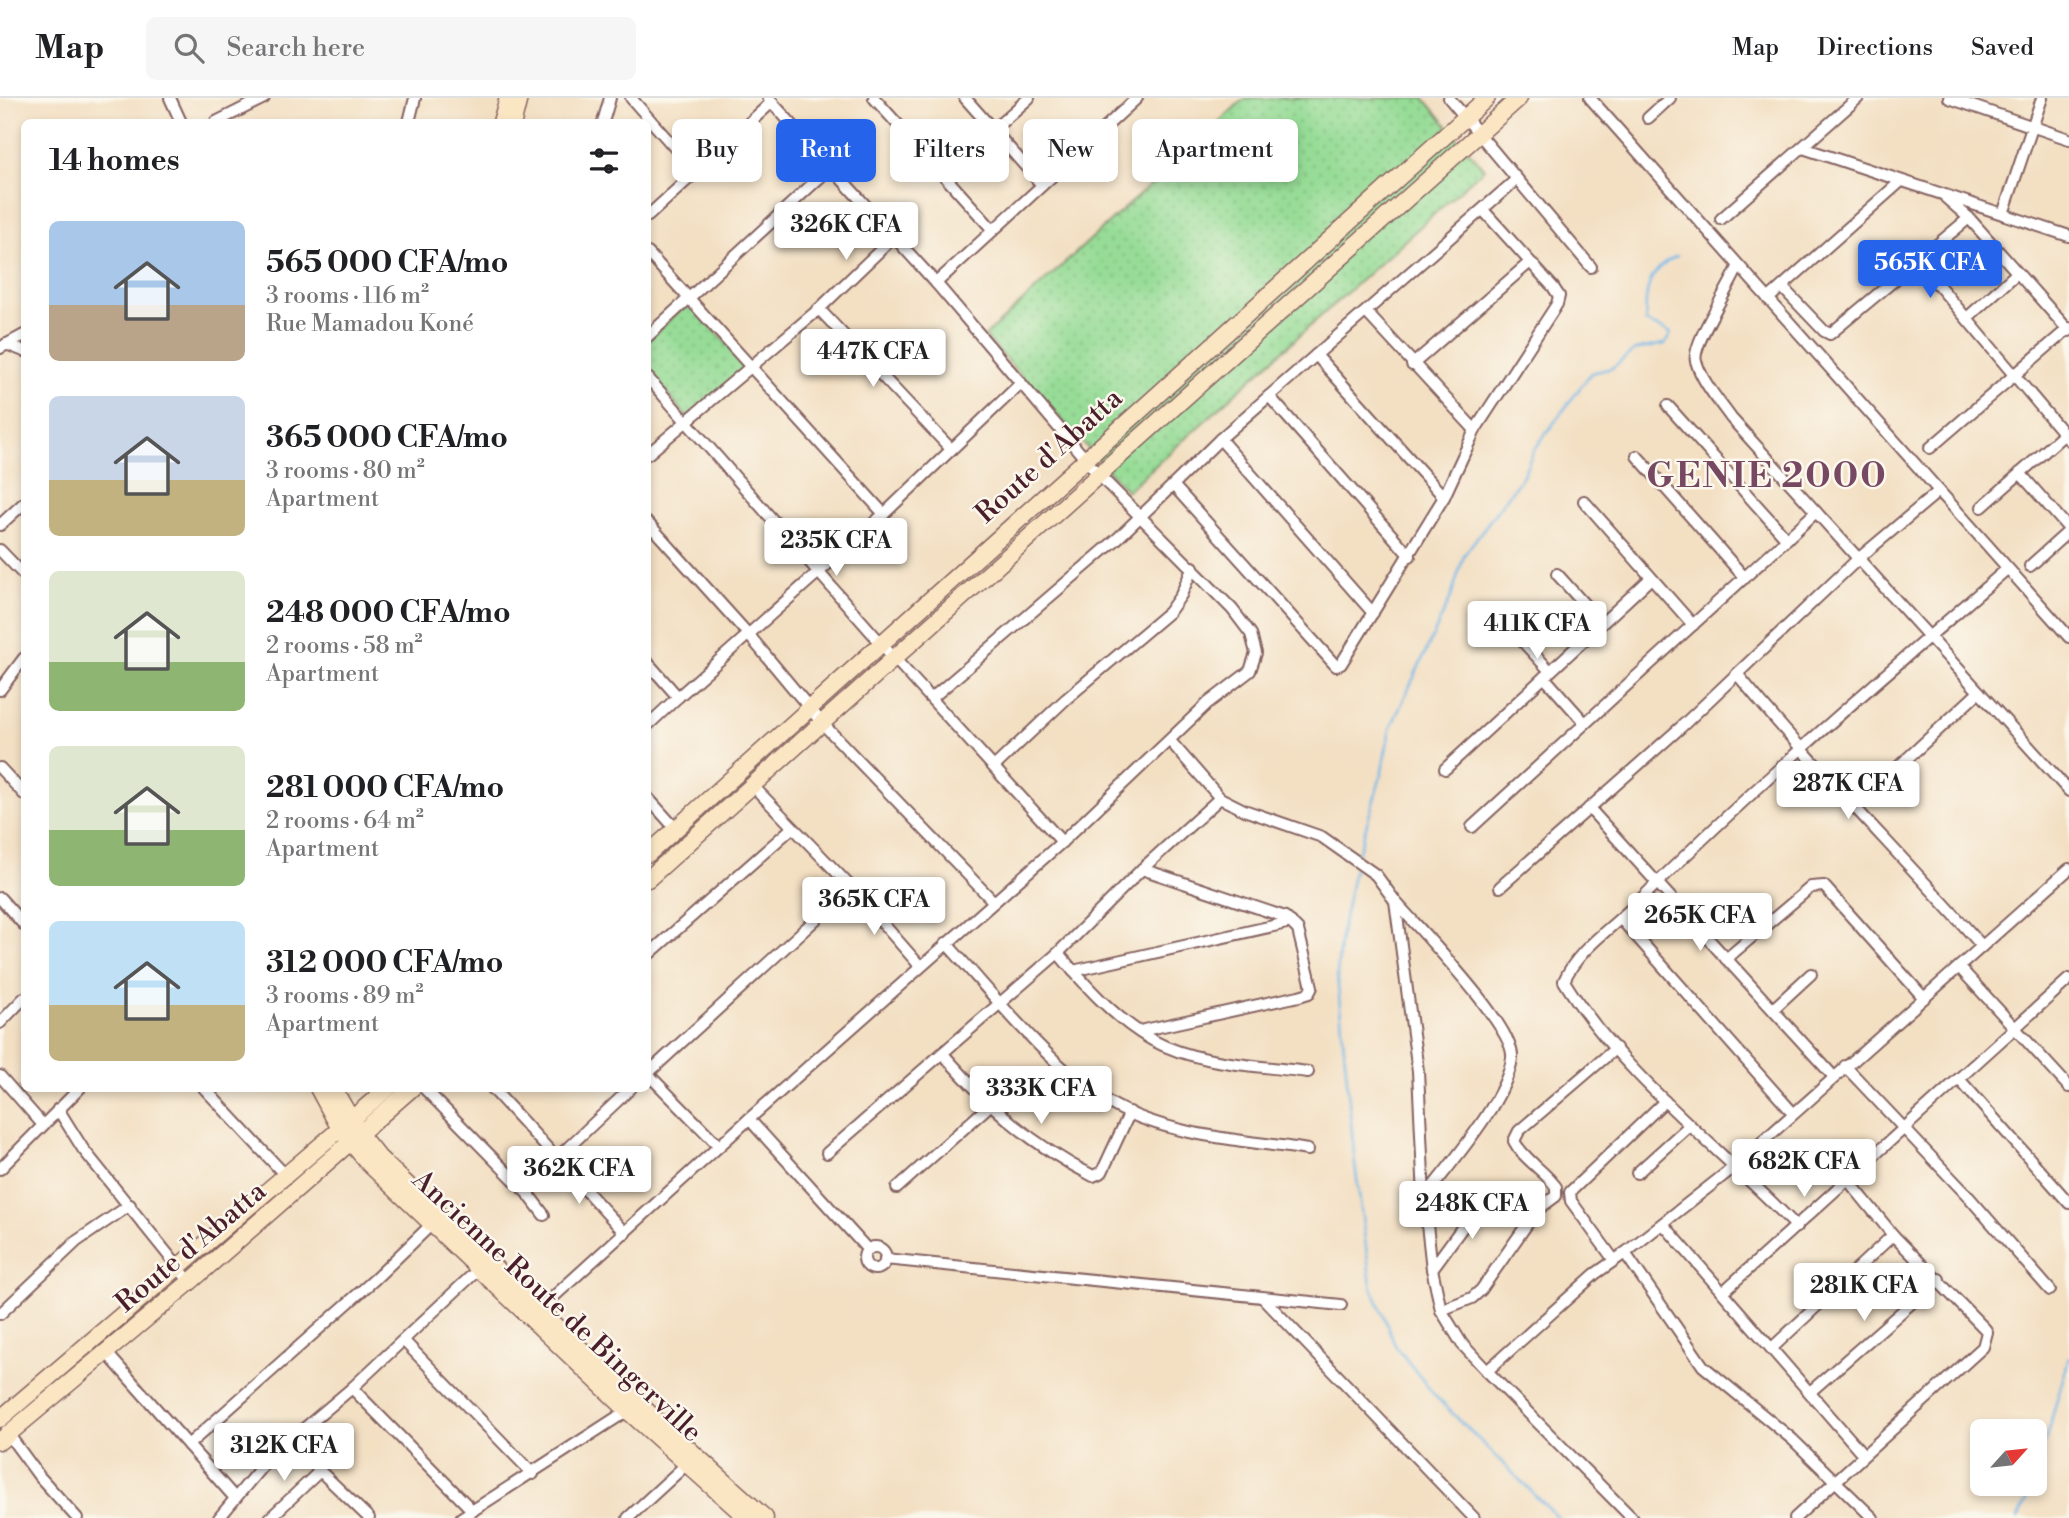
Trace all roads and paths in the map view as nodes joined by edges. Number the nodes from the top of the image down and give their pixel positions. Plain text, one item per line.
1 (170, 98) edge
2 (264, 98) edge
3 (415, 98) edge
4 (508, 98) edge
5 (519, 98) edge
6 (610, 98) edge
7 (631, 98) edge
8 (874, 98) edge
9 (965, 98) edge
10 (1029, 98) edge
11 (1137, 98) edge
12 (1449, 98) edge
13 (1487, 98) edge
14 (1519, 98) edge
15 (1590, 98) edge
16 (1670, 98) edge
17 (1858, 98) edge
18 (1949, 98) edge
19 (2042, 98) edge
20 (770, 100) edge
21 (1466, 117) junction
22 (1648, 118) dead end
23 (180, 119) edge
24 (222, 119) edge
25 (410, 119) edge
26 (502, 119) edge
27 (514, 119) edge
28 (604, 119) edge
29 (649, 119) edge
30 (750, 119) edge
31 (787, 119) edge
32 (983, 119) edge
33 (1005, 119) edge
34 (651, 121) edge
35 (2031, 126) junction
36 (1479, 132) junction
37 (2069, 139) edge
38 (672, 145) edge
39 (1009, 148) edge
40 (1803, 148) junction
41 (1517, 179) junction
42 (685, 182) edge
43 (815, 182) edge
44 (844, 182) edge
45 (1900, 182) junction
46 (1042, 185) junction
47 (1941, 194) junction
48 (1483, 210) junction
49 (651, 213) edge
50 (2003, 214) junction
51 (1969, 218) junction
52 (1721, 219) dead end
53 (993, 229) junction
54 (2069, 236) edge
55 (894, 237) junction
56 (651, 256) edge
57 (1918, 261) junction
58 (1529, 263) junction
59 (1591, 267) dead end
60 (1738, 267) junction
61 (2017, 273) junction
62 (936, 283) junction
63 (1782, 287) junction
64 (689, 297) junction
65 (1768, 299) junction
66 (818, 309) junction
67 (1366, 312) junction
68 (1967, 318) junction
69 (2068, 329) edge
70 (651, 333) edge
71 (21, 337) edge
72 (3, 346) edge
73 (21, 350) edge
74 (1316, 355) junction
75 (752, 365) junction
76 (1412, 365) junction
77 (2015, 375) junction
78 (651, 382) edge
79 (1021, 383) junction
80 (1269, 396) junction
81 (1668, 406) dead end
82 (684, 422) junction
83 (1475, 430) junction
84 (2067, 435) edge
85 (1220, 439) junction
86 (950, 448) junction
87 (1930, 448) dead end
88 (651, 451) edge
89 (1637, 456) dead end
90 (1084, 458) junction
91 (2020, 473) junction
92 (1098, 474) junction
93 (1172, 485) junction
94 (1939, 491) junction
95 (1444, 497) junction
96 (1584, 501) dead end
97 (21, 506) edge
98 (1982, 507) dead end
99 (1816, 512) junction
100 (884, 514) junction
101 (1138, 518) junction
102 (0, 525) edge
103 (651, 526) edge
104 (2069, 530) edge
105 (1787, 539) junction
106 (0, 550) edge
107 (1410, 556) junction
108 (1858, 559) junction
109 (2030, 566) dead end
110 (1193, 567) junction
111 (2007, 569) junction
112 (21, 572) edge
113 (818, 573) junction
114 (1557, 574) dead end
115 (1651, 578) junction
116 (1745, 578) junction
117 (1373, 613) junction
118 (1601, 623) junction
119 (1693, 625) junction
120 (1514, 632) dead end
121 (748, 634) junction
122 (2069, 637) edge
123 (1928, 638) junction
124 (881, 643) junction
125 (894, 658) junction
126 (21, 662) edge
127 (651, 666) edge
128 (1547, 674) junction
129 (1738, 675) junction
130 (0, 690) edge
131 (1979, 692) junction
132 (678, 697) junction
133 (932, 698) junction
134 (808, 706) junction
135 (651, 722) edge
136 (822, 723) junction
137 (1584, 723) junction
138 (1171, 742) junction
139 (1800, 750) junction
140 (995, 766) junction
141 (0, 768) edge
142 (1446, 769) dead end
143 (753, 786) junction
144 (21, 791) edge
145 (2069, 791) edge
146 (1220, 798) junction
147 (651, 801) edge
148 (1856, 806) junction
149 (1589, 808) junction
150 (1472, 827) dead end
151 (675, 828) junction
152 (792, 828) junction
153 (1062, 842) junction
154 (651, 851) edge
155 (1142, 869) junction
156 (2069, 869) edge
157 (651, 876) edge
158 (1658, 882) junction
159 (851, 887) junction
160 (1500, 887) dead end
161 (0, 898) edge
162 (993, 901) junction
163 (1395, 901) junction
164 (1621, 919) junction
165 (21, 922) edge
166 (1291, 922) junction
167 (946, 943) junction
168 (1982, 947) junction
169 (651, 952) edge
170 (1058, 953) junction
171 (1726, 958) junction
172 (920, 966) junction
173 (1959, 967) junction
174 (1073, 971) junction
175 (1811, 974) dead end
176 (2069, 979) edge
177 (1924, 998) junction
178 (21, 1001) edge
179 (1001, 1002) junction
180 (1773, 1009) junction
181 (0, 1023) edge
182 (2016, 1028) junction
183 (1140, 1031) junction
184 (1616, 1048) junction
185 (944, 1055) junction
186 (1845, 1066) junction
187 (651, 1071) edge
188 (1308, 1072) dead end
189 (0, 1076) edge
190 (651, 1077) edge
191 (1834, 1077) junction
192 (1959, 1079) junction
193 (2069, 1087) edge
194 (76, 1092) edge
195 (208, 1092) edge
196 (321, 1092) edge
197 (333, 1092) edge
198 (383, 1092) edge
199 (408, 1092) edge
200 (428, 1092) edge
201 (496, 1092) edge
202 (627, 1092) edge
203 (1665, 1101) junction
204 (989, 1106) junction
205 (58, 1109) junction
206 (1130, 1112) junction
207 (1793, 1113) junction
208 (748, 1119) junction
209 (345, 1124) junction
210 (43, 1125) junction
211 (1690, 1125) junction
212 (1904, 1126) junction
213 (356, 1140) junction
214 (719, 1146) junction
215 (1308, 1150) dead end
216 (827, 1153) dead end
217 (556, 1159) junction
218 (1734, 1167) junction
219 (0, 1169) edge
220 (1637, 1173) dead end
221 (286, 1176) junction
222 (1848, 1180) junction
223 (897, 1188) dead end
224 (1486, 1195) dead end
225 (1424, 1198) junction
226 (2069, 1203) edge
227 (130, 1205) junction
228 (544, 1215) dead end
229 (435, 1221) junction
230 (1664, 1225) junction
231 (1797, 1227) junction
232 (625, 1233) junction
233 (1894, 1235) junction
234 (868, 1250) junction
235 (1625, 1254) junction
236 (886, 1259) junction
237 (1614, 1260) junction
238 (482, 1266) junction
239 (178, 1267) junction
240 (1432, 1269) junction
241 (1939, 1279) junction
242 (190, 1282) junction
243 (2050, 1290) dead end
244 (1723, 1292) junction
245 (1263, 1298) junction
246 (1341, 1305) dead end
247 (539, 1310) junction
248 (1441, 1310) junction
249 (0, 1314) edge
250 (404, 1340) junction
251 (1772, 1348) junction
252 (105, 1352) junction
253 (1487, 1371) junction
254 (352, 1388) junction
255 (1810, 1392) junction
256 (633, 1407) junction
257 (2, 1429) edge
258 (295, 1439) junction
259 (188, 1445) junction
260 (1862, 1454) junction
261 (692, 1459) junction
262 (320, 1471) junction
263 (533, 1474) junction
264 (1835, 1482) junction
265 (234, 1497) junction
266 (473, 1511) junction
267 (633, 1516) edge
268 (77, 1518) edge
269 (219, 1518) edge
270 (270, 1518) edge
271 (369, 1518) edge
272 (461, 1518) edge
273 (747, 1518) edge
274 (765, 1518) edge
275 (1474, 1518) edge
276 (1632, 1518) edge
277 (1795, 1518) edge
278 (1873, 1518) edge

1 - 23 street
2 - 24 street
3 - 25 street
4 - 26 street
5 - 27 street
6 - 28 street
7 - 29 street
8 - 53 street
9 - 32 street
10 - 33 street
11 - 46 street
12 - 21 street
13 - 21 street, Route d'Abatta
14 - 36 street, Route d'Abatta
15 - 60 street
16 - 22 street
17 - 40 street
18 - 35 street
19 - 35 street
20 - 30 street
20 - 31 street
21 - 36 street
21 - 90 street, Route d'Abatta
34 - 38 street
35 - 37 street
35 - 50 street
36 - 41 street
36 - 92 street, Route d'Abatta
39 - 46 street
40 - 45 street
40 - 52 street
41 - 48 street
41 - 59 street
42 - 49 street
43 - 64 street
44 - 55 street
45 - 47 street
45 - 63 street
46 - 53 street
47 - 50 street
47 - 51 street
48 - 58 street
48 - 67 street
50 - 54 street
51 - 57 street
51 - 61 street
53 - 62 street
55 - 62 street
55 - 66 street
56 - 64 street
57 - 63 street
57 - 68 street
58 - 76 street
58 - 83 street
60 - 65 street
60 - 99 street
61 - 68 street
61 - 69 street
62 - 79 street
63 - 65 street
64 - 70 street
64 - 75 street
65 - 94 street
66 - 75 street
66 - 86 street
67 - 74 street
67 - 76 street
68 - 77 street
69 - 77 street
71 - 72 street
72 - 73 street
74 - 80 street
74 - 95 street
75 - 82 street
75 - 100 street
76 - 83 street
77 - 84 street
77 - 87 street
78 - 82 street
79 - 86 street
79 - 90 street
80 - 85 street
80 - 107 street
81 - 105 street
82 - 88 street
82 - 113 street
83 - 95 street
84 - 91 street
85 - 93 street
85 - 117 street
86 - 100 street
89 - 116 street
90 - 92 street
90 - 124 street, Route d'Abatta
91 - 98 street
91 - 104 street
92 - 101 street
92 - 125 street, Route d'Abatta
93 - 101 street
93 - 117 street
94 - 108 street
94 - 111 street
95 - 107 street
96 - 115 street
97 - 102 street
99 - 105 street
99 - 108 street
100 - 113 street
101 - 110 street
101 - 133 street
103 - 121 street
104 - 109 street
105 - 116 street
106 - 112 street
107 - 117 street
108 - 123 street
108 - 129 street
110 - 138 street
110 - 140 street
111 - 122 street
111 - 123 street
113 - 121 street
113 - 124 street
114 - 118 street
115 - 118 street
115 - 119 street
116 - 119 street
118 - 128 street
119 - 137 street
120 - 128 street
121 - 132 street
121 - 134 street
123 - 131 street
123 - 139 street
124 - 125 street
124 - 134 street, Route d'Abatta
125 - 133 street
125 - 136 street, Route d'Abatta
126 - 130 street
127 - 132 street
128 - 137 street
128 - 142 street
129 - 139 street
129 - 149 street
131 - 145 street
131 - 148 street
132 - 135 street
133 - 140 street
134 - 136 street
134 - 151 street, Route d'Abatta
136 - 143 street, Route d'Abatta
136 - 162 street
137 - 150 street
138 - 146 street
138 - 153 street
139 - 148 street
139 - 158 street
140 - 153 street
141 - 144 street
143 - 152 street
143 - 157 street, Route d'Abatta
146 - 155 street
146 - 163 street
147 - 151 street
148 - 168 street
149 - 158 street
149 - 160 street
151 - 154 street, Route d'Abatta
152 - 159 street
152 - 169 street
153 - 162 street
155 - 166 street
155 - 170 street
156 - 168 street
158 - 164 street
158 - 171 street
159 - 172 street
159 - 187 street
161 - 165 street
162 - 167 street
163 - 225 street
163 - 225 street
164 - 184 street
164 - 207 street
166 - 174 street
166 - 183 street
167 - 172 street
167 - 179 street
168 - 173 street
170 - 174 street
170 - 179 street
171 - 177 street
171 - 180 street
172 - 208 street
173 - 177 street
173 - 182 street
174 - 183 street
175 - 180 street
176 - 182 street
177 - 186 street
178 - 181 street
179 - 185 street
179 - 206 street
180 - 191 street
182 - 192 street
182 - 193 street
183 - 188 street
184 - 203 street
184 - 248 street
185 - 204 street
185 - 216 street
186 - 191 street
186 - 212 street
189 - 210 street
190 - 214 street
191 - 207 street
192 - 212 street
192 - 226 street
194 - 205 street
195 - 221 street
196 - 209 street, Ancienne Route de Bingerville
197 - 209 street, Ancienne Route de Bingerville
198 - 209 street, Route d'Abatta
199 - 213 street, Route d'Abatta
200 - 228 street
201 - 217 street
202 - 217 street
203 - 211 street
203 - 237 street
204 - 206 street
204 - 223 street
205 - 210 street
205 - 227 street
206 - 215 street
207 - 218 street
208 - 214 street
208 - 234 street
209 - 213 street, Ancienne Route de Bingerville
209 - 221 street, Route d'Abatta
210 - 219 street
211 - 218 street
211 - 220 street
212 - 222 street
212 - 243 street
213 - 229 street, Ancienne Route de Bingerville
213 - 242 street, Route d'Abatta
214 - 232 street
217 - 232 street
218 - 230 street
218 - 231 street
221 - 239 street, Route d'Abatta
222 - 231 street
222 - 233 street
224 - 240 street
225 - 240 street
227 - 239 street
227 - 249 street
229 - 238 street, Ancienne Route de Bingerville
229 - 259 street
230 - 235 street
230 - 244 street
231 - 244 street
232 - 247 street
233 - 241 street
233 - 251 street
234 - 236 street
234 - 236 street
235 - 237 street
235 - 264 street
236 - 245 street
237 - 253 street
238 - 247 street, Ancienne Route de Bingerville
238 - 250 street
238 - 256 street, Ancienne Route de Bingerville
239 - 242 street
239 - 257 street, Route d'Abatta
240 - 248 street
241 - 255 street
241 - 260 street
242 - 252 street, Route d'Abatta
244 - 251 street
245 - 246 street
245 - 275 street
247 - 256 street, Ancienne Route de Bingerville
248 - 253 street
250 - 254 street
250 - 263 street
251 - 255 street
252 - 257 street, Route d'Abatta
252 - 259 street
253 - 276 street
254 - 258 street
254 - 266 street
255 - 260 street
256 - 261 street, Ancienne Route de Bingerville
256 - 263 street
257 - 268 street
258 - 262 street
258 - 265 street
259 - 265 street
260 - 264 street
261 - 267 street
261 - 273 street, Ancienne Route de Bingerville
261 - 274 street, Ancienne Route de Bingerville
262 - 270 street
262 - 271 street
263 - 266 street
264 - 277 street
264 - 278 street
265 - 269 street
266 - 272 street

